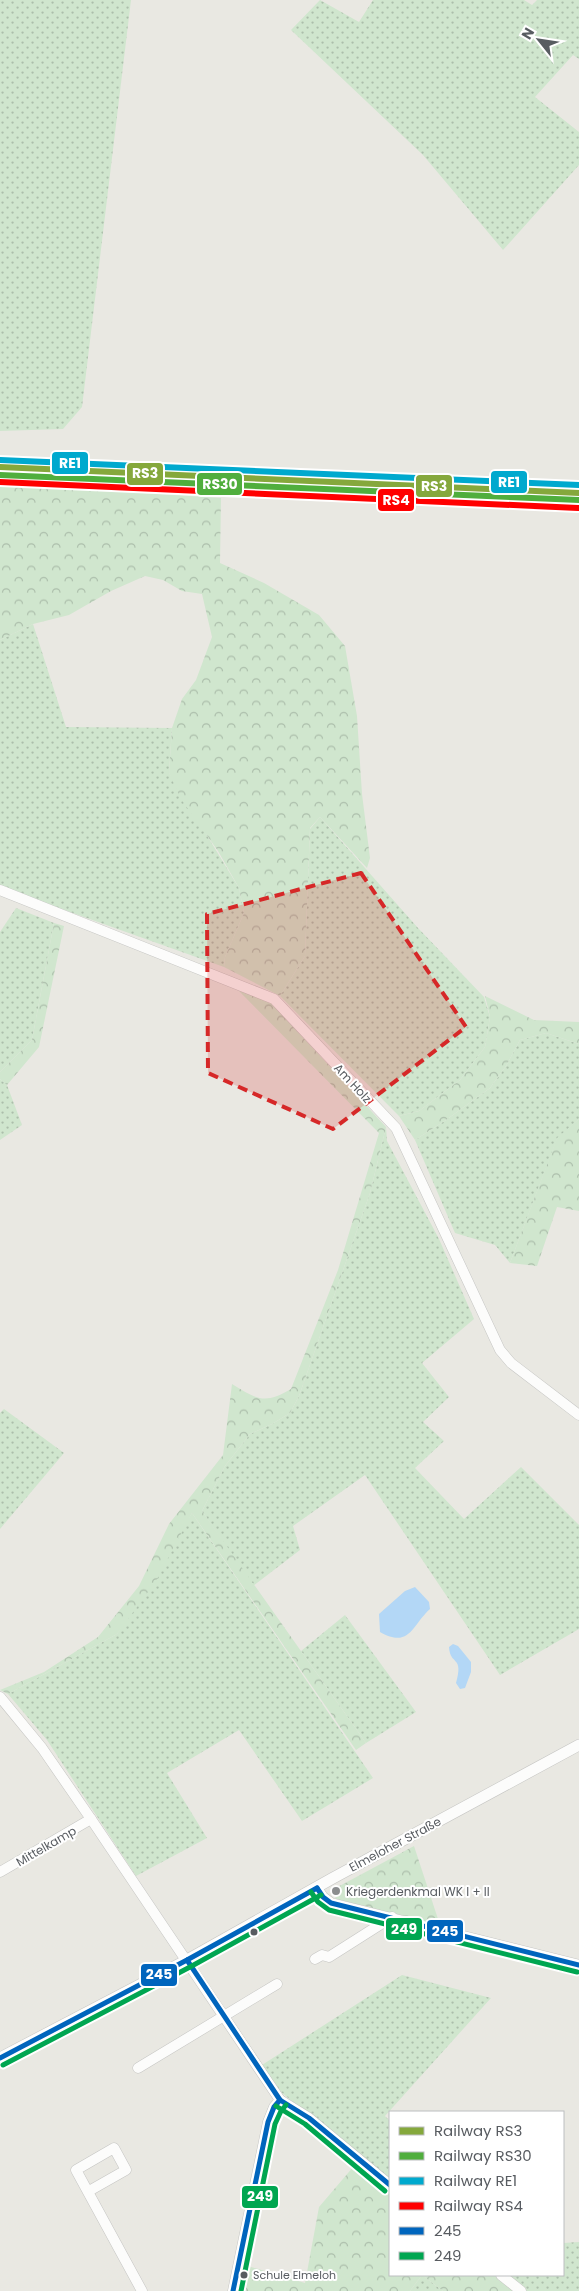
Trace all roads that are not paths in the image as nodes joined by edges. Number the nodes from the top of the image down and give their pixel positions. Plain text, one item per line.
1 (0, 890) edge
2 (579, 1415) edge
3 (0, 1697) edge
4 (579, 1745) edge
5 (91, 1819) junction
6 (0, 1872) edge
7 (317, 1888) junction
8 (392, 1917) junction
9 (315, 1959) dead end
10 (187, 1960) junction
11 (579, 1964) edge
12 (277, 1984) dead end
13 (223, 2017) junction
14 (0, 2058) edge
15 (138, 2068) dead end
16 (280, 2100) junction
17 (389, 2184) edge
18 (89, 2191) junction
19 (502, 2276) edge
20 (142, 2291) edge
21 (233, 2291) edge
22 (521, 2291) edge

1 - 2 street, Am Holz
3 - 5 street
4 - 7 street, Elmeloher Straße
5 - 6 street, Mittelkamp
5 - 10 street
7 - 8 street
7 - 10 street, Elmeloher Straße
8 - 9 street
8 - 11 street
10 - 13 street
10 - 14 street, Elmeloher Straße
12 - 13 street
13 - 15 street
13 - 16 street
16 - 17 street
16 - 21 street
18 - 18 street
18 - 20 street
19 - 22 street

